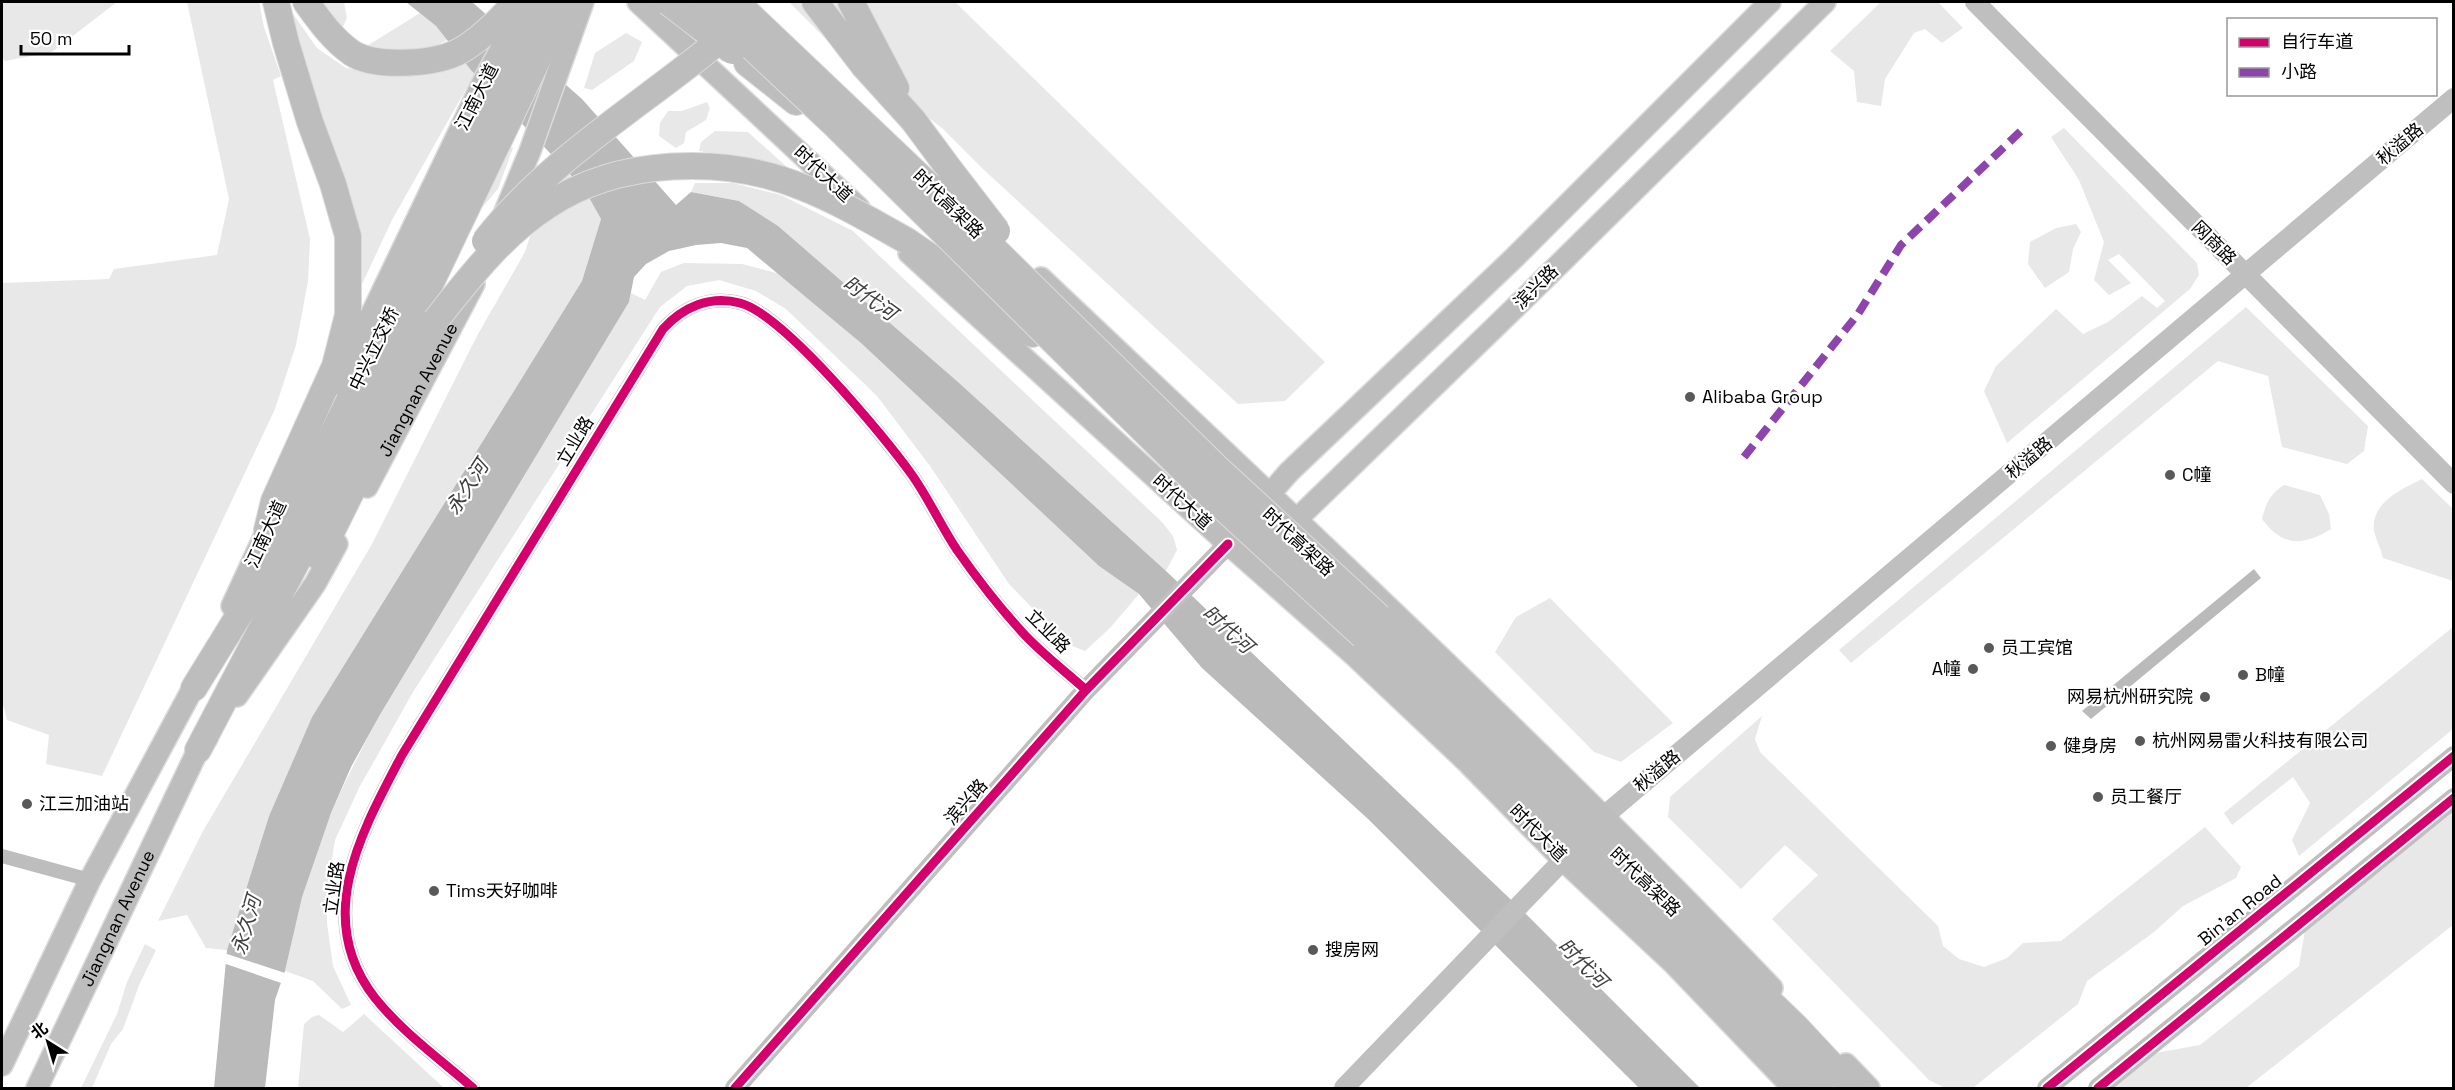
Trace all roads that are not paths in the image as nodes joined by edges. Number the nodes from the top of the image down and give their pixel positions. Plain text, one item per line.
1 (276, 2) edge
2 (306, 2) edge
3 (515, 2) edge
4 (526, 2) edge
5 (540, 2) edge
6 (565, 2) edge
7 (583, 2) edge
8 (638, 2) edge
9 (668, 2) edge
10 (704, 2) edge
11 (736, 2) edge
12 (749, 2) edge
13 (758, 2) edge
14 (815, 2) edge
15 (851, 2) edge
16 (1770, 2) edge
17 (1825, 2) edge
18 (1975, 2) edge
19 (2454, 98) edge
20 (913, 120) junction
21 (864, 156) junction
22 (2246, 275) junction
23 (436, 320) junction
24 (1085, 338) junction
25 (1125, 412) junction
26 (2454, 484) edge
27 (1269, 494) junction
28 (1297, 519) junction
29 (293, 543) junction
30 (1228, 544) junction
31 (194, 688) joint
32 (1086, 690) junction
33 (198, 750) junction
34 (2454, 756) edge
35 (2454, 798) edge
36 (1604, 816) junction
37 (2, 856) edge
38 (1563, 860) junction
39 (90, 880) junction
40 (2, 1065) edge
41 (37, 1089) edge
42 (473, 1089) edge
43 (735, 1089) edge
44 (1344, 1089) edge
45 (1793, 1089) edge
46 (1820, 1089) edge
47 (1853, 1089) edge
48 (1869, 1089) edge
49 (2047, 1089) edge
50 (2098, 1089) edge

1 - 29 highway
2 - 3 highway
4 - 29 main road, 江南大道
5 - 29 highway, 中兴立交桥
6 - 29 highway, Jiangnan Avenue
7 - 33 main road, Jiangnan Avenue
8 - 30 main road, 时代大道
9 - 21 highway, bridge
10 - 21 highway, 时代高架路, bridge
11 - 24 highway, 时代高架路, bridge
12 - 27 main road
13 - 23 highway, bridge
14 - 20 highway
15 - 20 highway
16 - 27 main road, 滨兴路
17 - 28 main road, 滨兴路
18 - 22 street, 网商路
19 - 22 street, 秋溢路
20 - 24 highway, bridge
21 - 25 highway, 时代高架路, bridge
22 - 26 street, 网商路
22 - 36 street, 秋溢路
23 - 25 highway, bridge
23 - 29 highway
24 - 47 highway, 时代高架路, bridge
25 - 46 highway, 时代高架路, bridge
27 - 28 main road
27 - 30 main road, 滨兴路
28 - 30 main road, 滨兴路
28 - 36 main road
29 - 31 highway, 中兴立交桥
29 - 33 highway
30 - 32 street, 滨兴路
30 - 38 main road, 时代大道
31 - 39 main road
32 - 42 street, 立业路
32 - 43 street, 滨兴路
33 - 41 main road, Jiangnan Avenue
34 - 49 street, Bin'an Road
35 - 50 street
36 - 48 main road
37 - 39 street
38 - 44 street
38 - 45 main road, 时代大道
39 - 40 main road

